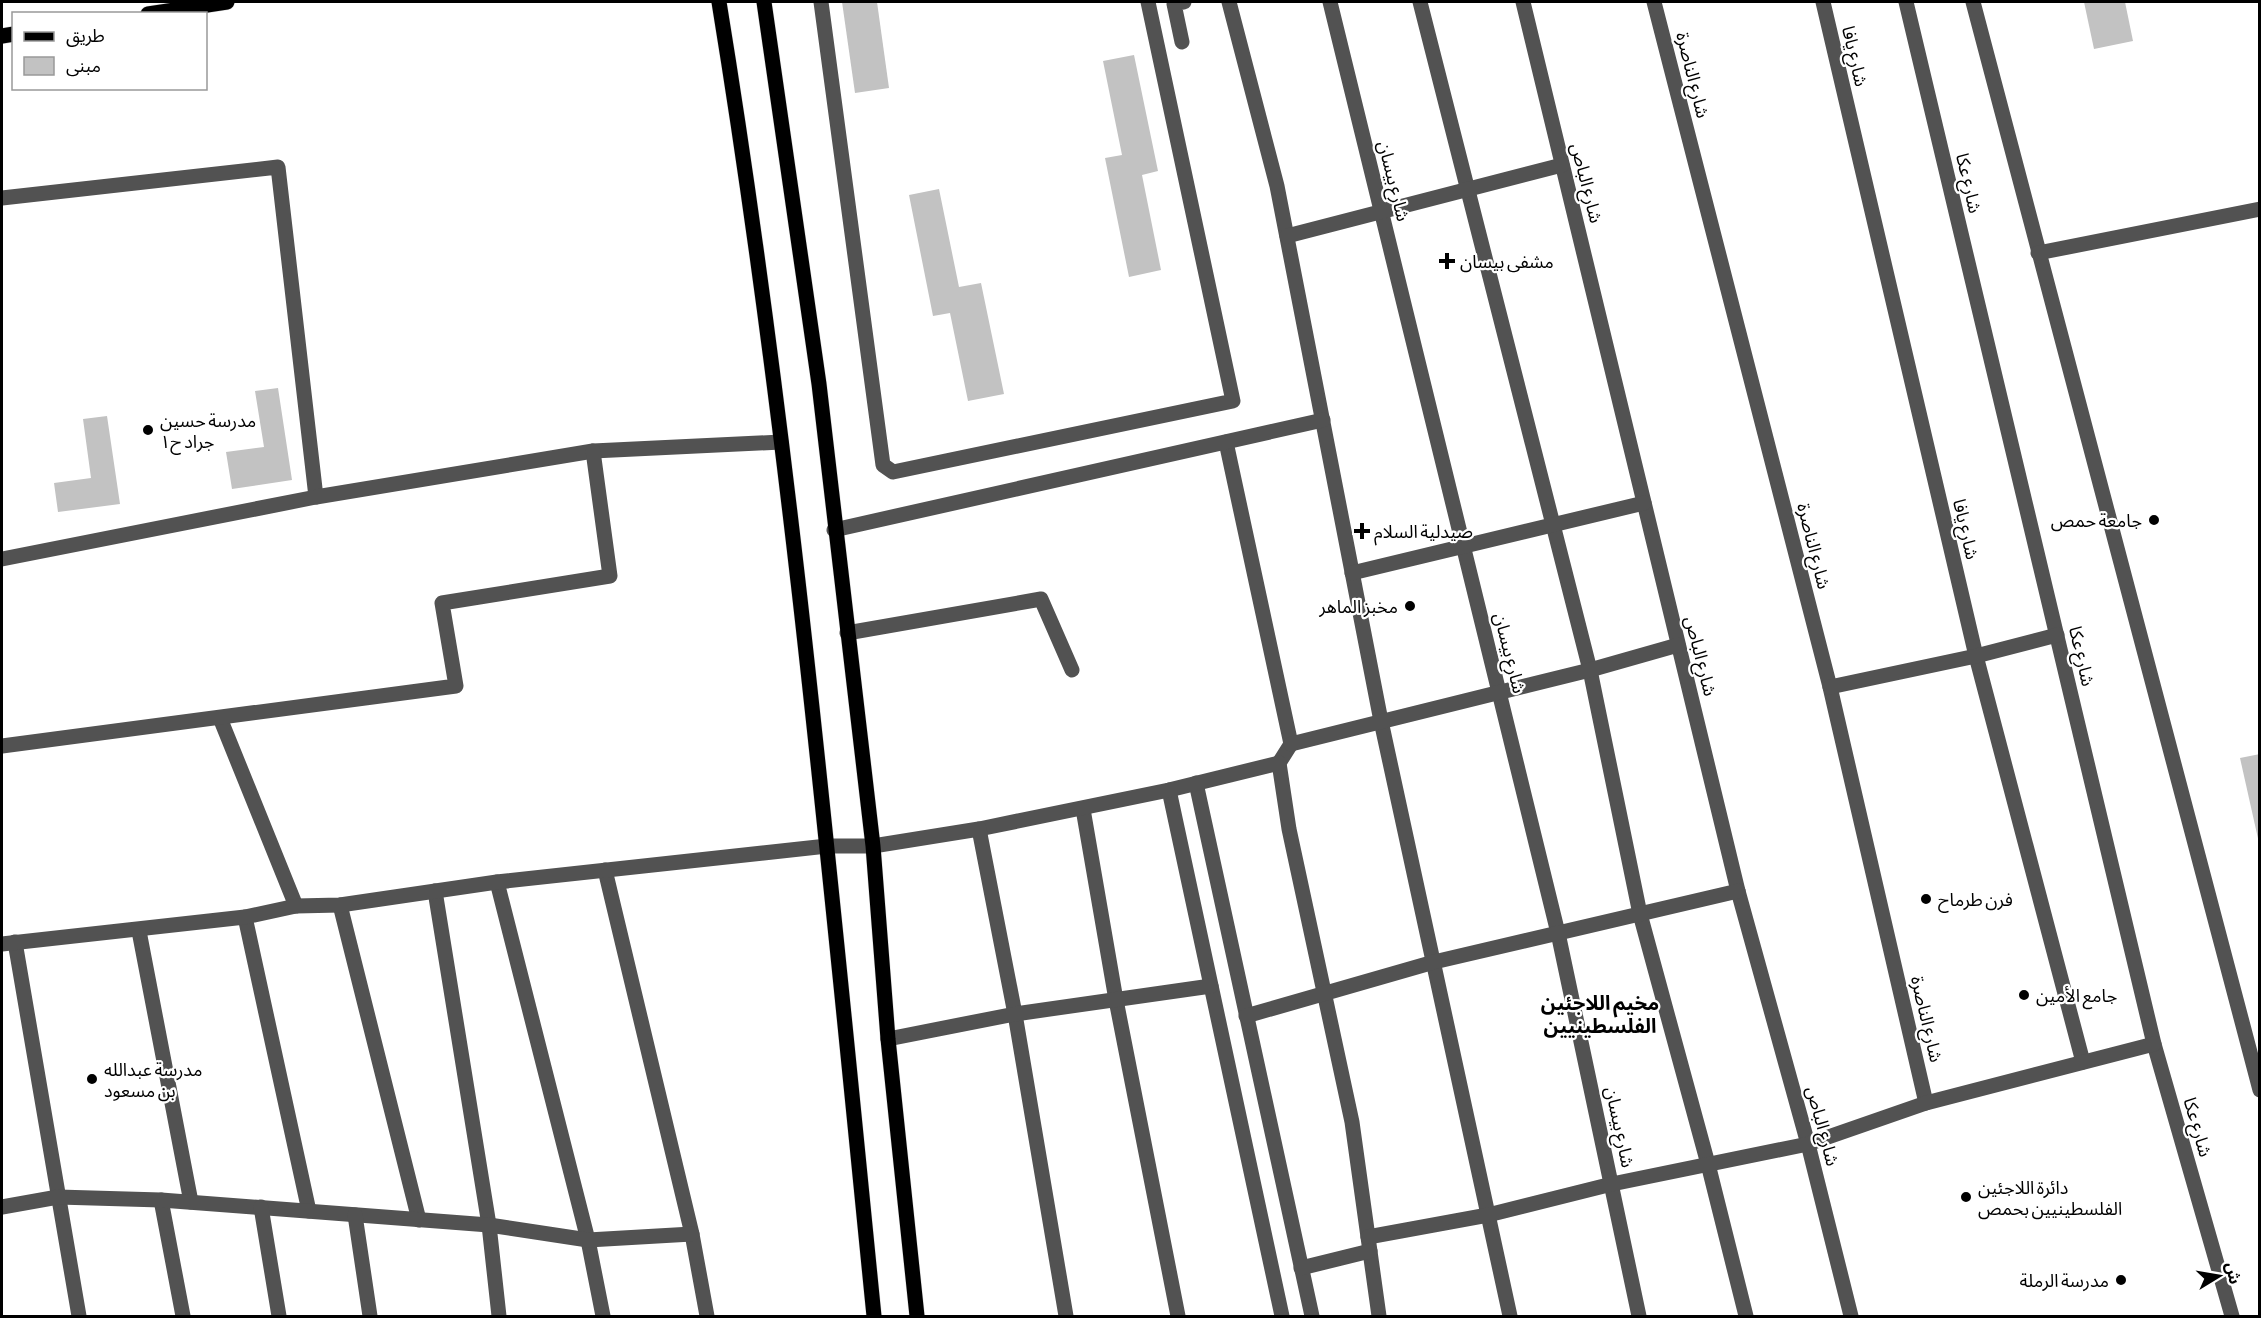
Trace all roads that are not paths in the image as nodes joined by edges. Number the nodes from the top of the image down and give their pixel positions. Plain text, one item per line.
1 (227, 2) edge
2 (719, 2) edge
3 (764, 2) edge
4 (821, 2) edge
5 (1148, 2) edge
6 (1184, 2) edge
7 (1229, 2) edge
8 (1330, 2) edge
9 (1420, 2) edge
10 (1523, 2) edge
11 (1654, 2) edge
12 (1822, 2) edge
13 (1906, 2) edge
14 (1972, 2) edge
15 (161, 12) edge
16 (1182, 42) dead end
17 (1562, 165) junction
18 (1468, 189) junction
19 (2, 198) edge
20 (2259, 209) edge
21 (1381, 212) junction
22 (1287, 236) junction
23 (2038, 253) junction
24 (1323, 420) junction
25 (781, 442) junction
26 (1226, 442) junction
27 (593, 451) junction
28 (315, 497) junction
29 (1644, 503) junction
30 (1554, 524) junction
31 (834, 530) junction
32 (1464, 546) junction
33 (2, 559) edge
34 (1352, 573) junction
35 (848, 633) junction
36 (2056, 635) junction
37 (1678, 645) junction
38 (1976, 656) junction
39 (1072, 670) dead end
40 (1590, 670) junction
41 (1830, 687) junction
42 (1500, 693) junction
43 (220, 718) junction
44 (1381, 721) junction
45 (1291, 744) junction
46 (2, 746) edge
47 (1279, 764) junction
48 (1196, 783) junction
49 (1169, 790) junction
50 (1083, 809) junction
51 (979, 829) junction
52 (827, 846) junction
53 (873, 846) junction
54 (605, 870) junction
55 (497, 882) junction
56 (435, 891) junction
57 (1738, 891) junction
58 (340, 905) junction
59 (296, 906) junction
60 (1640, 914) junction
61 (244, 917) junction
62 (139, 931) junction
63 (1558, 933) junction
64 (8, 943) edge
65 (1434, 963) junction
66 (1211, 986) junction
67 (1324, 995) junction
68 (1116, 1000) junction
69 (1015, 1014) junction
70 (1246, 1016) junction
71 (888, 1039) junction
72 (2154, 1044) junction
73 (2083, 1062) junction
74 (2259, 1090) edge
75 (1926, 1103) junction
76 (1808, 1144) junction
77 (1708, 1164) junction
78 (1612, 1184) junction
79 (58, 1197) junction
80 (161, 1200) junction
81 (191, 1202) junction
82 (2, 1207) edge
83 (261, 1207) junction
84 (309, 1211) junction
85 (355, 1215) junction
86 (1488, 1215) junction
87 (419, 1220) junction
88 (489, 1225) junction
89 (692, 1234) junction
90 (588, 1240) junction
91 (1369, 1244) junction
92 (1301, 1268) junction
93 (79, 1317) edge
94 (183, 1317) edge
95 (279, 1317) edge
96 (370, 1317) edge
97 (499, 1317) edge
98 (603, 1317) edge
99 (707, 1317) edge
100 (874, 1317) edge
101 (917, 1317) edge
102 (1066, 1317) edge
103 (1178, 1317) edge
104 (1282, 1317) edge
105 (1312, 1317) edge
106 (1379, 1317) edge
107 (1510, 1317) edge
108 (1640, 1317) edge
109 (1746, 1317) edge
110 (1851, 1317) edge
111 (2232, 1317) edge

1 - 15 main road
2 - 25 main road
3 - 31 main road
4 - 5 street
6 - 16 street
7 - 22 street
8 - 21 street, شارع بيسان
9 - 18 street
10 - 17 street, شارع الباص
11 - 41 street, شارع الناصرة
12 - 38 street, شارع يافا
13 - 36 street, شارع عكا
14 - 23 street
17 - 18 street
17 - 29 street, شارع الباص
18 - 21 street
18 - 30 street
19 - 28 street
20 - 23 street
21 - 22 street
21 - 32 street, شارع بيسان
22 - 24 street
23 - 74 street
24 - 26 street
24 - 34 street
25 - 27 street
25 - 52 main road
26 - 31 street
26 - 45 street
27 - 28 street
27 - 43 street
28 - 33 street
29 - 30 street
29 - 37 street, شارع الباص
30 - 32 street
30 - 40 street
31 - 35 main road
32 - 34 street
32 - 42 street, شارع بيسان
34 - 44 street
35 - 39 street
35 - 53 main road
36 - 38 street
36 - 72 street, شارع عكا
37 - 40 street
37 - 57 street, شارع الباص
38 - 41 street
38 - 73 street, شارع يافا
40 - 42 street
40 - 60 street
41 - 75 street, شارع الناصرة
42 - 44 street
42 - 63 street, شارع بيسان
43 - 46 street
43 - 59 street
44 - 45 street
44 - 65 street
45 - 47 street
47 - 48 street
47 - 67 street
48 - 49 street
48 - 70 street
49 - 50 street
49 - 66 street
50 - 51 street
50 - 68 street
51 - 53 street
51 - 69 street
52 - 53 street
52 - 54 street
52 - 100 main road
53 - 71 main road
54 - 55 street
54 - 89 street
55 - 56 street
55 - 90 street
56 - 58 street
56 - 88 street
57 - 60 street
57 - 76 street, شارع الباص
58 - 59 street
58 - 87 street
59 - 61 street
60 - 63 street
60 - 77 street
61 - 62 street
61 - 84 street
62 - 64 street
62 - 81 street
63 - 65 street
63 - 78 street, شارع بيسان
64 - 79 street
65 - 67 street
65 - 86 street
66 - 68 street
66 - 104 street
67 - 70 street
67 - 91 street
68 - 69 street
68 - 103 street
69 - 71 street
69 - 102 street
70 - 92 street
71 - 101 main road
72 - 73 street
72 - 111 street, شارع عكا
73 - 75 street
75 - 76 street
76 - 77 street
76 - 110 street, شارع الباص
77 - 78 street
77 - 109 street
78 - 86 street
78 - 108 street, شارع بيسان
79 - 80 street
79 - 82 street
79 - 93 street
80 - 81 street
80 - 94 street
81 - 83 street
83 - 84 street
83 - 95 street
84 - 85 street
85 - 87 street
85 - 96 street
86 - 91 street
86 - 107 street
87 - 88 street
88 - 90 street
88 - 97 street
89 - 90 street
89 - 99 street
90 - 98 street
91 - 92 street
91 - 106 street
92 - 105 street

